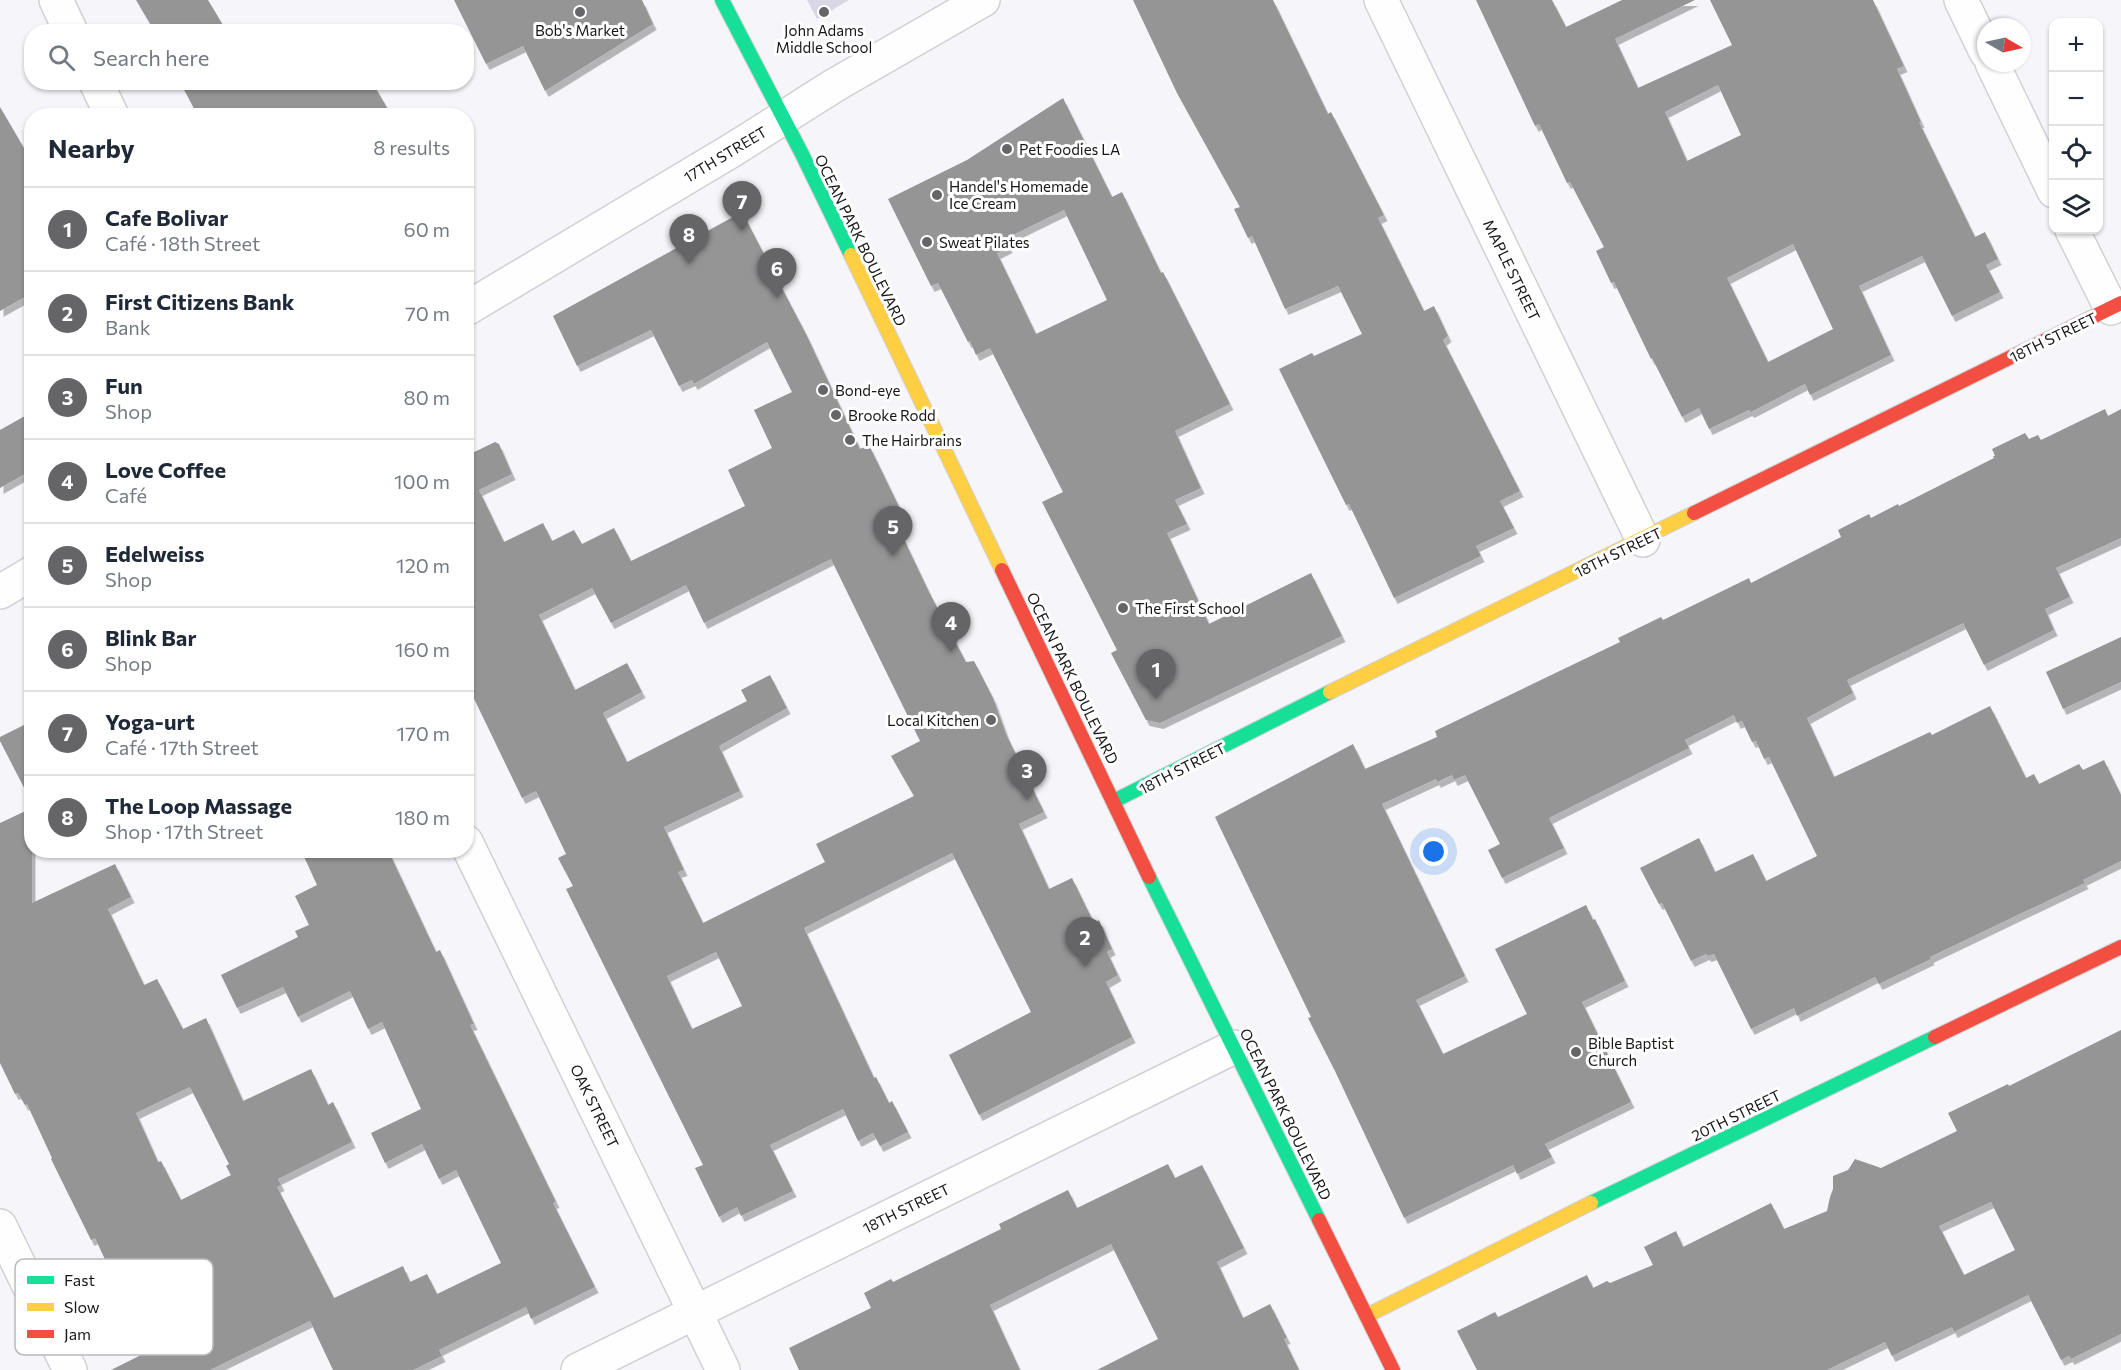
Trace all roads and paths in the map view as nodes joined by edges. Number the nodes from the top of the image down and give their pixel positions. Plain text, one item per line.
1 (56, 0) edge
2 (722, 0) edge
3 (983, 0) edge
4 (1381, 0) edge
5 (1961, 0) edge
6 (67, 24) edge
7 (1977, 33) edge
8 (1996, 72) edge
9 (100, 90) edge
10 (108, 108) edge
11 (783, 119) junction
12 (2049, 181) edge
13 (2074, 234) edge
14 (474, 304) edge
15 (2116, 306) edge
16 (1643, 540) junction
17 (24, 578) edge
18 (0, 592) edge
19 (1114, 801) junction
20 (474, 858) edge
21 (2121, 946) edge
22 (1234, 1047) junction
23 (0, 1226) edge
24 (16, 1259) edge
25 (695, 1311) junction
26 (1366, 1316) junction
27 (63, 1355) edge
28 (70, 1370) edge
29 (578, 1370) edge
30 (723, 1370) edge
31 (1393, 1370) edge

1 - 6 street
2 - 11 street, OCEAN PARK BOULEVARD
3 - 11 street, 17TH STREET
4 - 16 street, MAPLE STREET
5 - 7 street
8 - 12 street
9 - 10 street
11 - 14 street, 17TH STREET
11 - 19 street, OCEAN PARK BOULEVARD
13 - 15 street
15 - 16 street, 18TH STREET
16 - 19 street, 18TH STREET
17 - 18 street
19 - 22 street, OCEAN PARK BOULEVARD
20 - 25 street, OAK STREET
21 - 26 street, 20TH STREET
22 - 25 street, 18TH STREET
22 - 26 street, OCEAN PARK BOULEVARD
23 - 24 street
25 - 29 street, 18TH STREET
25 - 30 street, OAK STREET
26 - 31 street, OCEAN PARK BOULEVARD
27 - 28 street

